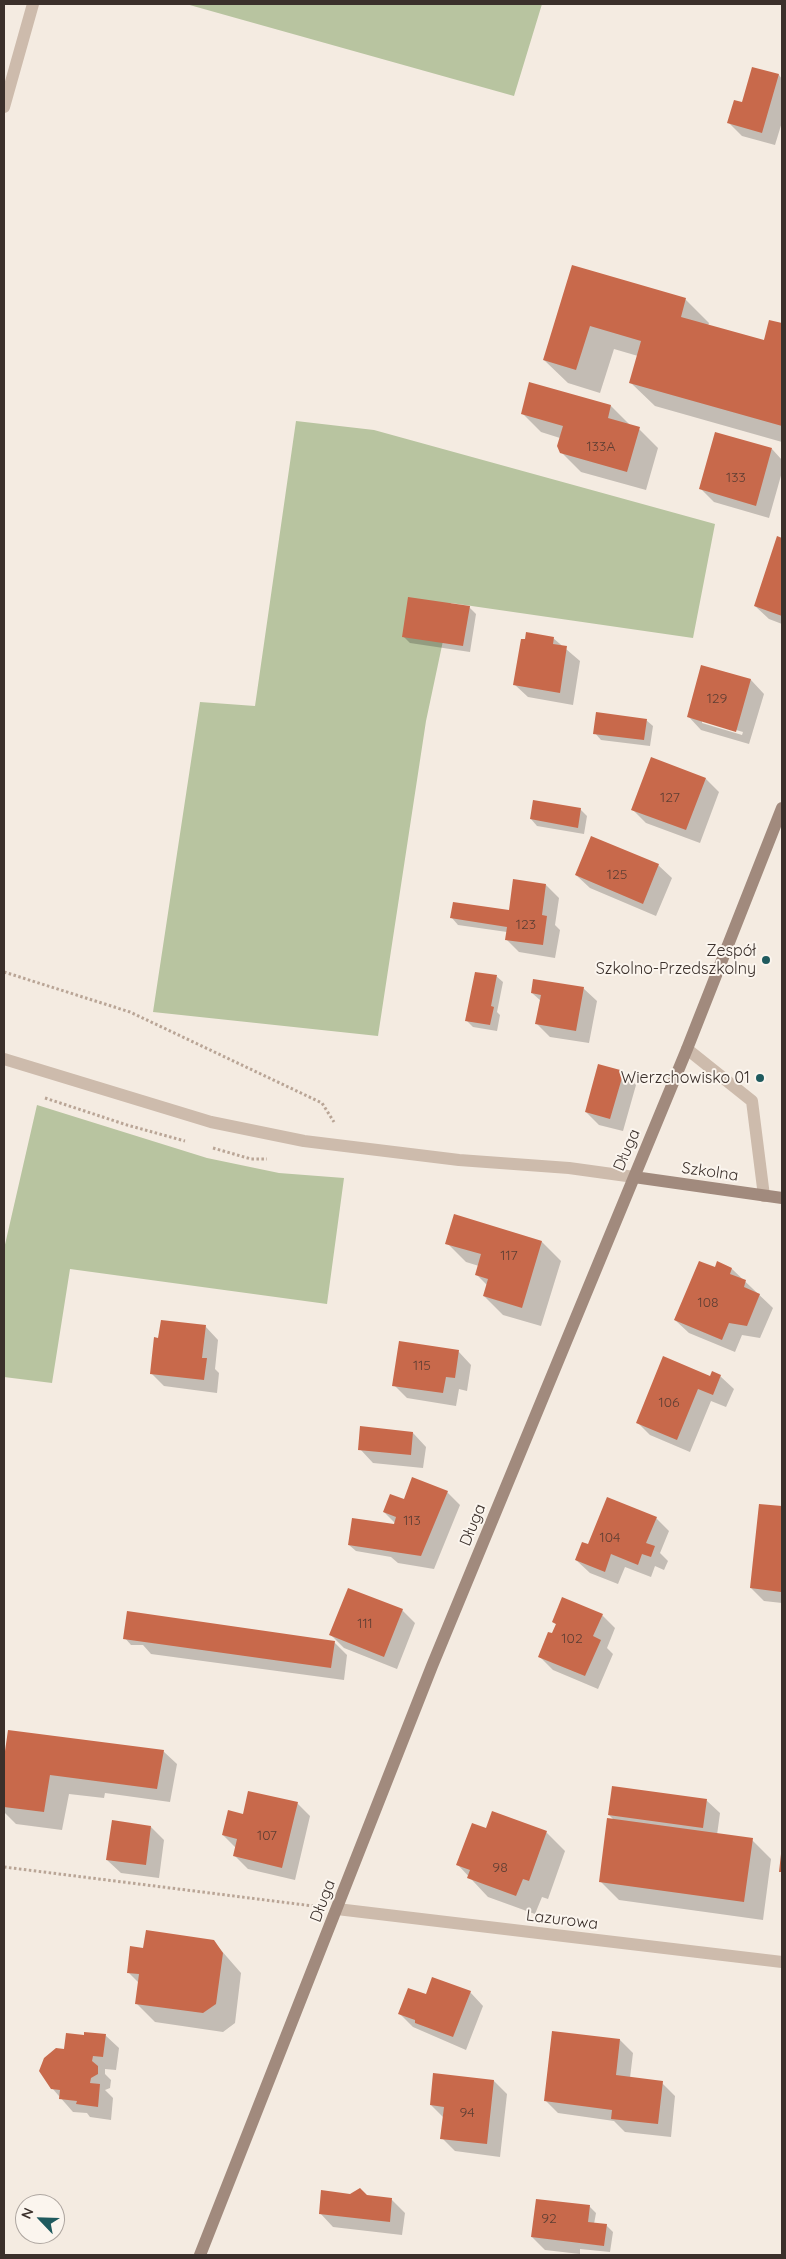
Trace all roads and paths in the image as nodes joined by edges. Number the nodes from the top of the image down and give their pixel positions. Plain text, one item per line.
1 (33, 4) edge
2 (4, 106) edge
3 (782, 808) edge
4 (4, 972) edge
5 (687, 1049) junction
6 (4, 1059) edge
7 (351, 1148) junction
8 (634, 1177) junction
9 (764, 1196) junction
10 (782, 1198) edge
11 (4, 1867) edge
12 (338, 1909) junction
13 (782, 1962) edge
14 (200, 2255) edge

1 - 2 street
3 - 5 street, Długa
4 - 7 path
5 - 8 street, Długa
5 - 9 street
6 - 7 street
7 - 8 street
8 - 9 street, Szkolna
8 - 12 street, Długa
9 - 10 street, Szkolna
11 - 12 path
12 - 13 street, Lazurowa
12 - 14 street, Długa

